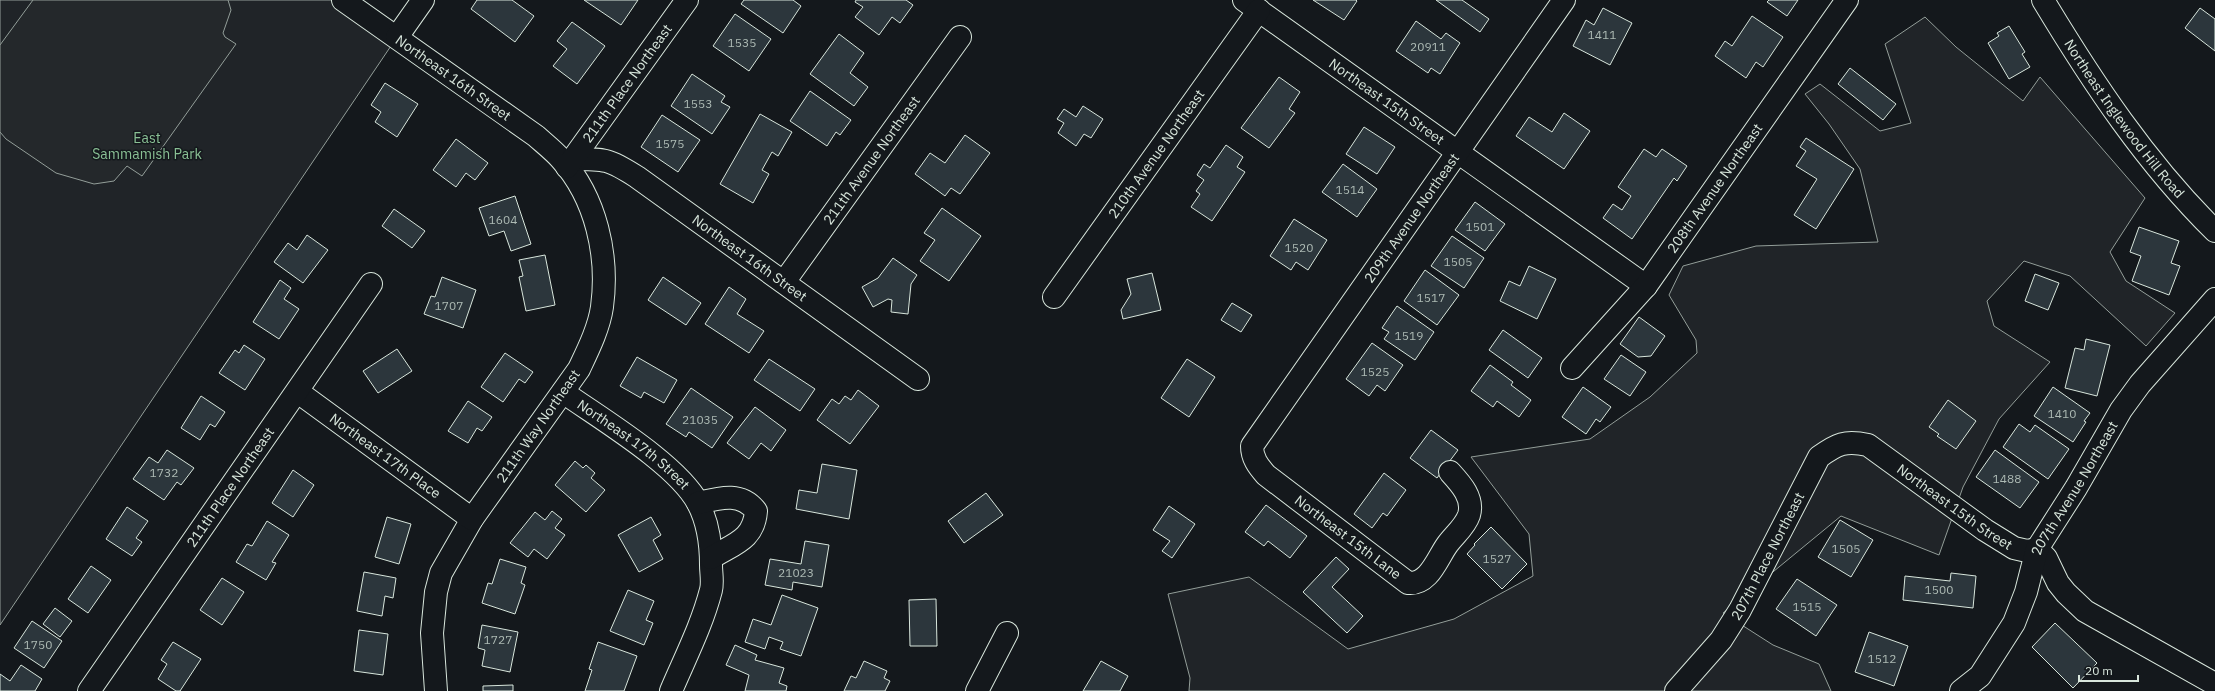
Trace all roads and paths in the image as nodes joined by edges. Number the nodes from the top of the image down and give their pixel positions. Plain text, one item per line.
1 (343, 0) edge
2 (423, 0) edge
3 (687, 0) edge
4 (1564, 0) edge
5 (1847, 0) edge
6 (2043, 0) edge
7 (1251, 5) edge
8 (397, 37) junction
9 (960, 37) dead end
10 (1457, 153) junction
11 (567, 161) junction
12 (2215, 231) edge
13 (784, 282) junction
14 (371, 284) dead end
15 (1646, 286) junction
16 (1054, 297) dead end
17 (2215, 299) edge
18 (1572, 368) dead end
19 (918, 379) dead end
20 (298, 392) junction
21 (564, 392) junction
22 (1258, 436) joint
23 (1868, 445) joint
24 (1450, 472) dead end
25 (698, 503) junction
26 (472, 519) junction
27 (2037, 550) junction
28 (711, 558) junction
29 (1007, 633) dead end
30 (2215, 684) edge
31 (89, 691) edge
32 (436, 691) edge
33 (671, 691) edge
34 (977, 691) edge
35 (1676, 691) edge
36 (1961, 691) edge

1 - 8 street, Northeast 16th Street
2 - 8 street
3 - 11 street, 211th Place Northeast
4 - 10 street, 209th Avenue Northeast
5 - 15 street, 208th Avenue Northeast
6 - 12 street, Northeast Inglewood Hill Road
7 - 10 street, Northeast 15th Street
7 - 16 street, 210th Avenue Northeast
8 - 11 street, Northeast 16th Street
9 - 13 street, 211th Avenue Northeast
10 - 15 street, Northeast 15th Street
10 - 22 street, 209th Avenue Northeast
11 - 13 street, Northeast 16th Street
11 - 21 street, 211th Way Northeast
13 - 19 street, Northeast 16th Street
14 - 20 street, 211th Place Northeast
15 - 18 street, 208th Avenue Northeast
17 - 27 street, 207th Avenue Northeast
20 - 26 street, Northeast 17th Place
20 - 31 street, 211th Place Northeast
21 - 25 street, Northeast 17th Street
21 - 26 street, 211th Way Northeast
22 - 24 street, Northeast 15th Lane
23 - 27 street, Northeast 15th Street
23 - 35 street, 207th Place Northeast
25 - 28 street, Northeast 17th Street
25 - 28 street, Northeast 17th Street
26 - 32 street, 211th Way Northeast
27 - 30 street
27 - 36 street, 207th Avenue Northeast
28 - 33 street, Northeast 17th Street
29 - 34 street

